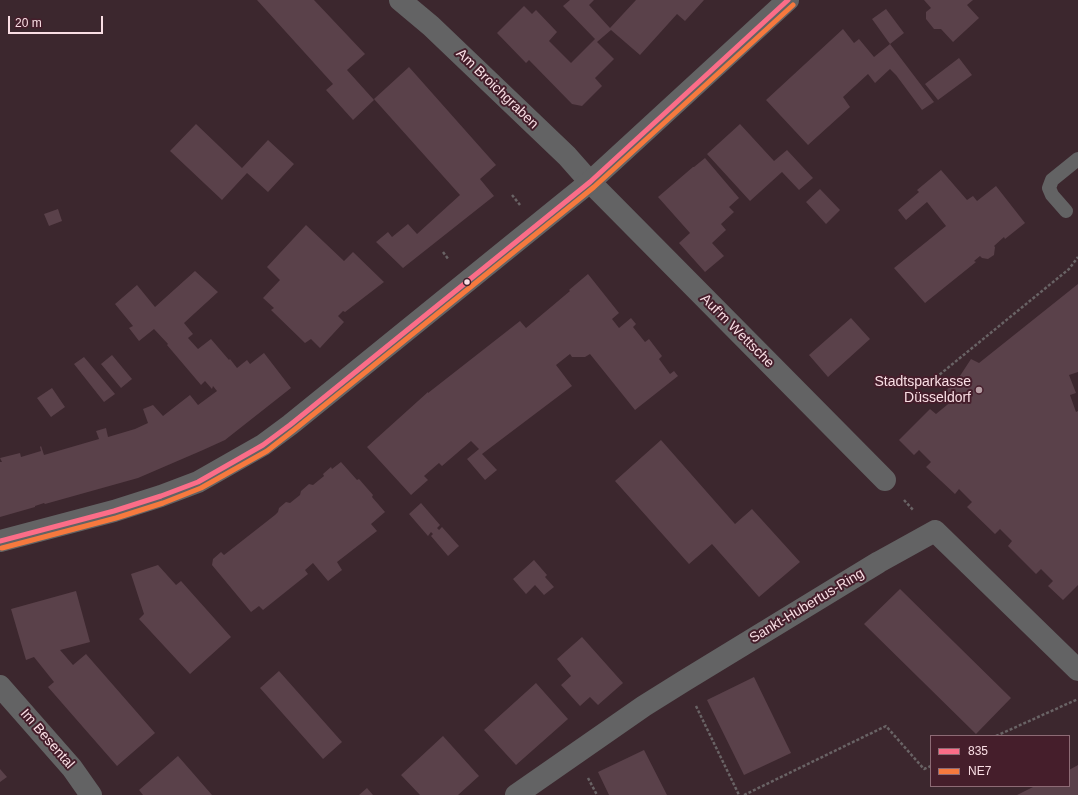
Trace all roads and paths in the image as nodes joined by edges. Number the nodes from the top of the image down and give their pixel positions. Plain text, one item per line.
1 (400, 0) edge
2 (788, 0) edge
3 (1078, 159) edge
4 (590, 182) junction
5 (1066, 211) dead end
6 (1078, 257) edge
7 (928, 384) dead end
8 (884, 480) joint
9 (934, 531) junction
10 (0, 541) edge
11 (1078, 670) edge
12 (684, 681) junction
13 (0, 686) edge
14 (1078, 698) edge
15 (998, 735) edge
16 (930, 767) edge
17 (91, 795) edge
18 (516, 795) edge
19 (739, 795) edge
20 (744, 795) edge

1 - 4 street, Am Broichgraben
2 - 4 street
3 - 5 lane
4 - 8 street, Auf'm Wettsche
4 - 10 street
6 - 7 path
8 - 9 path
9 - 11 street
9 - 12 street, Sankt-Hubertus-Ring
12 - 18 street, Sankt-Hubertus-Ring
12 - 19 path
13 - 17 street, Im Besental
14 - 15 path
16 - 20 path

